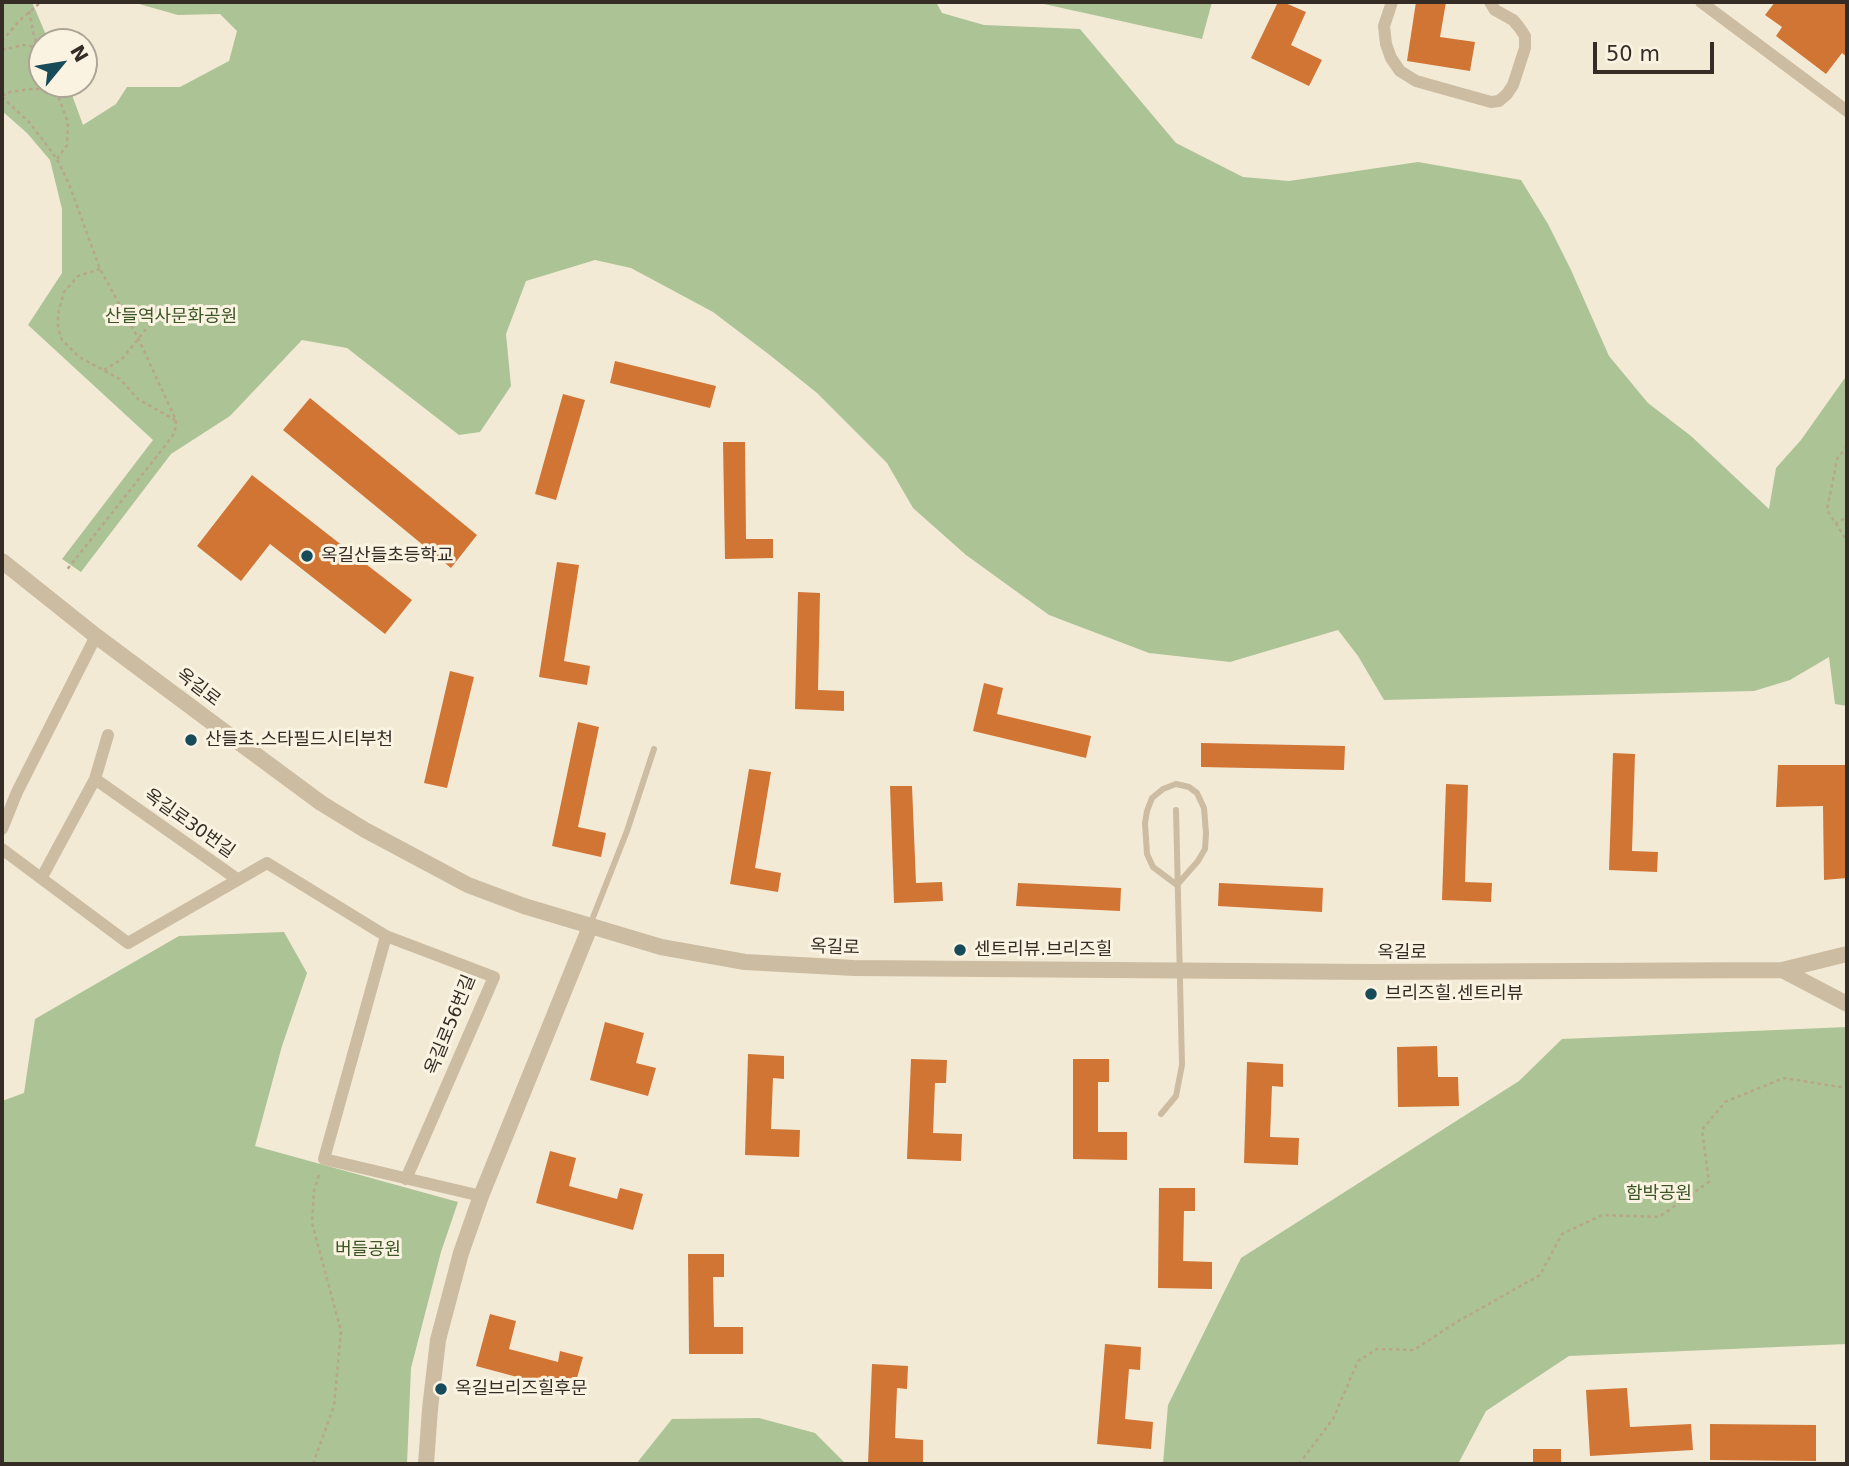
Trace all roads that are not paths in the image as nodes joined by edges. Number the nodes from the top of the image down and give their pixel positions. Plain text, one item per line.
1 (1392, 2) edge
2 (1490, 2) edge
3 (1700, 2) edge
4 (1847, 111) edge
5 (2, 561) edge
6 (96, 636) junction
7 (108, 735) dead end
8 (654, 749) dead end
9 (94, 779) junction
10 (1177, 810) dead end
11 (2, 829) edge
12 (2, 849) edge
13 (42, 877) junction
14 (237, 879) junction
15 (1177, 885) junction
16 (590, 927) junction
17 (386, 936) junction
18 (1847, 954) edge
19 (1179, 971) junction
20 (1782, 971) junction
21 (1847, 1004) edge
22 (1161, 1114) dead end
23 (406, 1179) junction
24 (481, 1196) junction
25 (426, 1464) edge

1 - 2 street
3 - 4 street
5 - 6 street, 옥길로
6 - 11 street
6 - 16 street, 옥길로
7 - 9 street
8 - 16 lane
9 - 13 street
9 - 14 street, 옥길로30번길
10 - 15 lane
12 - 13 street, 옥길로30번길
13 - 14 street, 옥길로30번길
14 - 17 street
15 - 15 lane
15 - 19 lane
16 - 19 street, 옥길로
16 - 24 street
17 - 23 street
17 - 23 street, 옥길로56번길
18 - 20 street, 옥길로
19 - 20 street, 옥길로
19 - 22 lane
20 - 21 street, 옥길로
23 - 24 street
24 - 25 street

